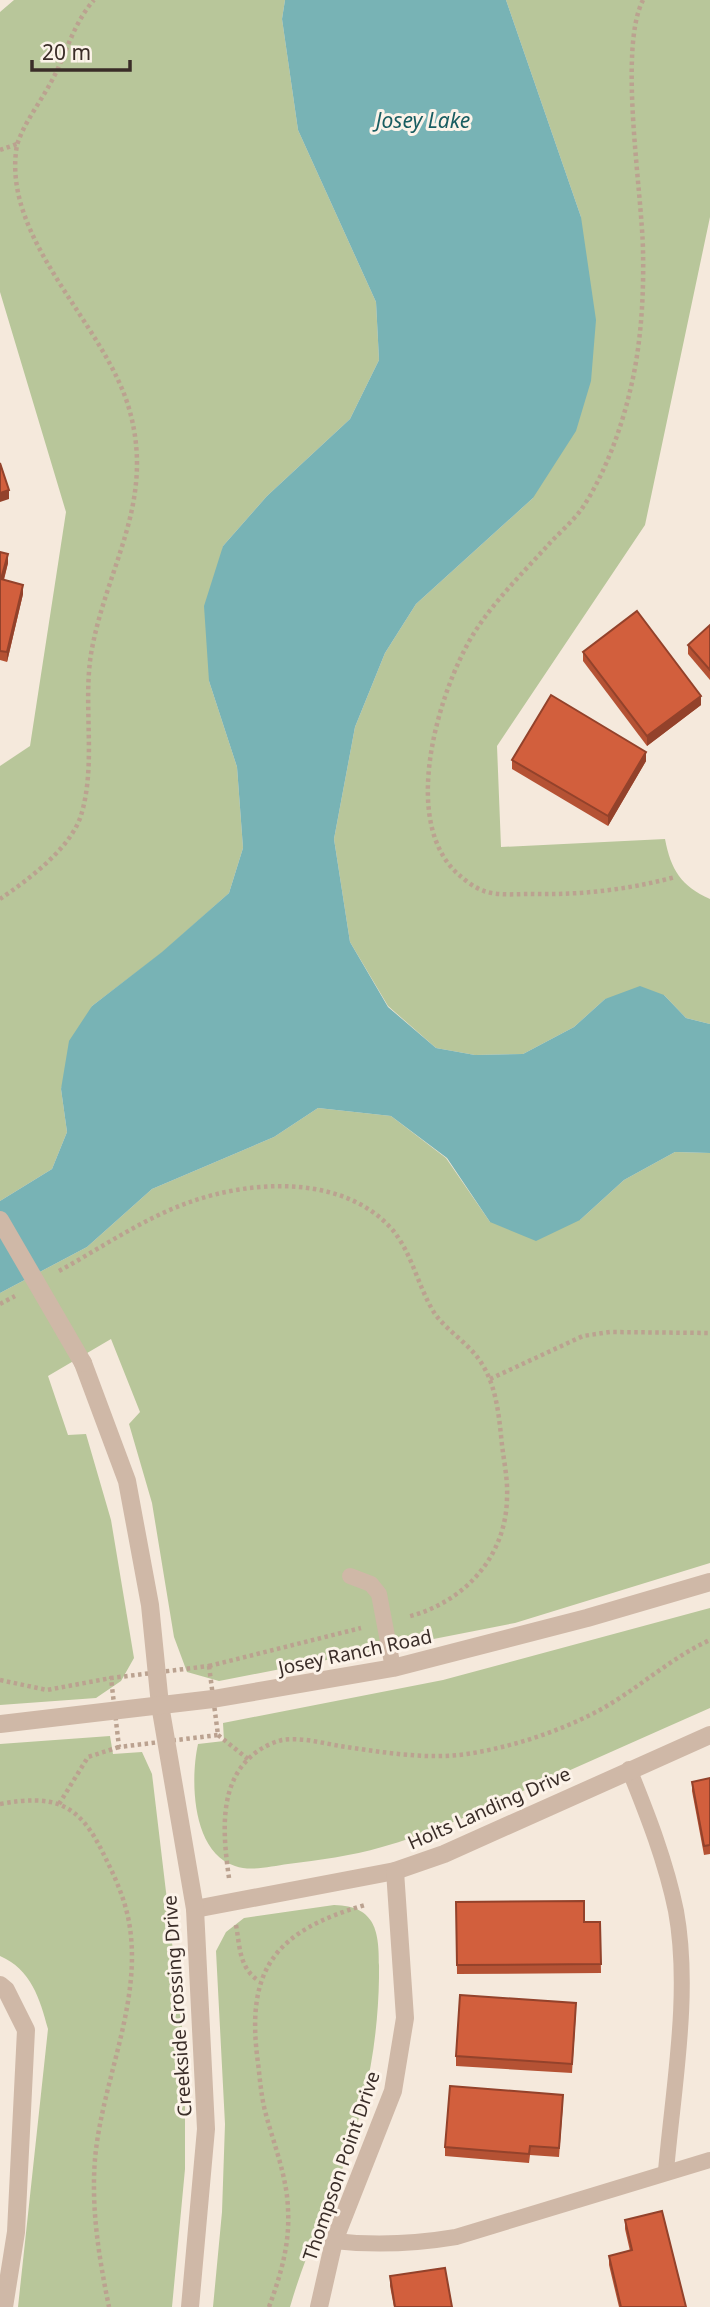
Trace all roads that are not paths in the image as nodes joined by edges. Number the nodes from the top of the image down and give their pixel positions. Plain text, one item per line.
1 (0, 1220) edge
2 (350, 1576) dead end
3 (710, 1582) edge
4 (393, 1668) junction
5 (160, 1705) junction
6 (0, 1724) edge
7 (710, 1735) edge
8 (629, 1769) junction
9 (395, 1871) junction
10 (195, 1909) junction
11 (0, 1985) edge
12 (710, 2160) edge
13 (666, 2171) junction
14 (334, 2241) junction
15 (4, 2307) edge
16 (190, 2307) edge
17 (318, 2307) edge

1 - 5 street, Creekside Crossing Drive, bridge
2 - 4 lane
3 - 4 street, Josey Ranch Road
4 - 5 street, Josey Ranch Road
5 - 6 street, Josey Ranch Road
5 - 10 street, Creekside Crossing Drive
7 - 8 street, Holts Landing Drive
8 - 9 street, Holts Landing Drive
8 - 13 lane
9 - 10 street, Holts Landing Drive
9 - 14 street, Thompson Point Drive
10 - 16 street, Creekside Crossing Drive
11 - 15 street
12 - 13 lane
13 - 14 lane
14 - 17 street, Thompson Point Drive

